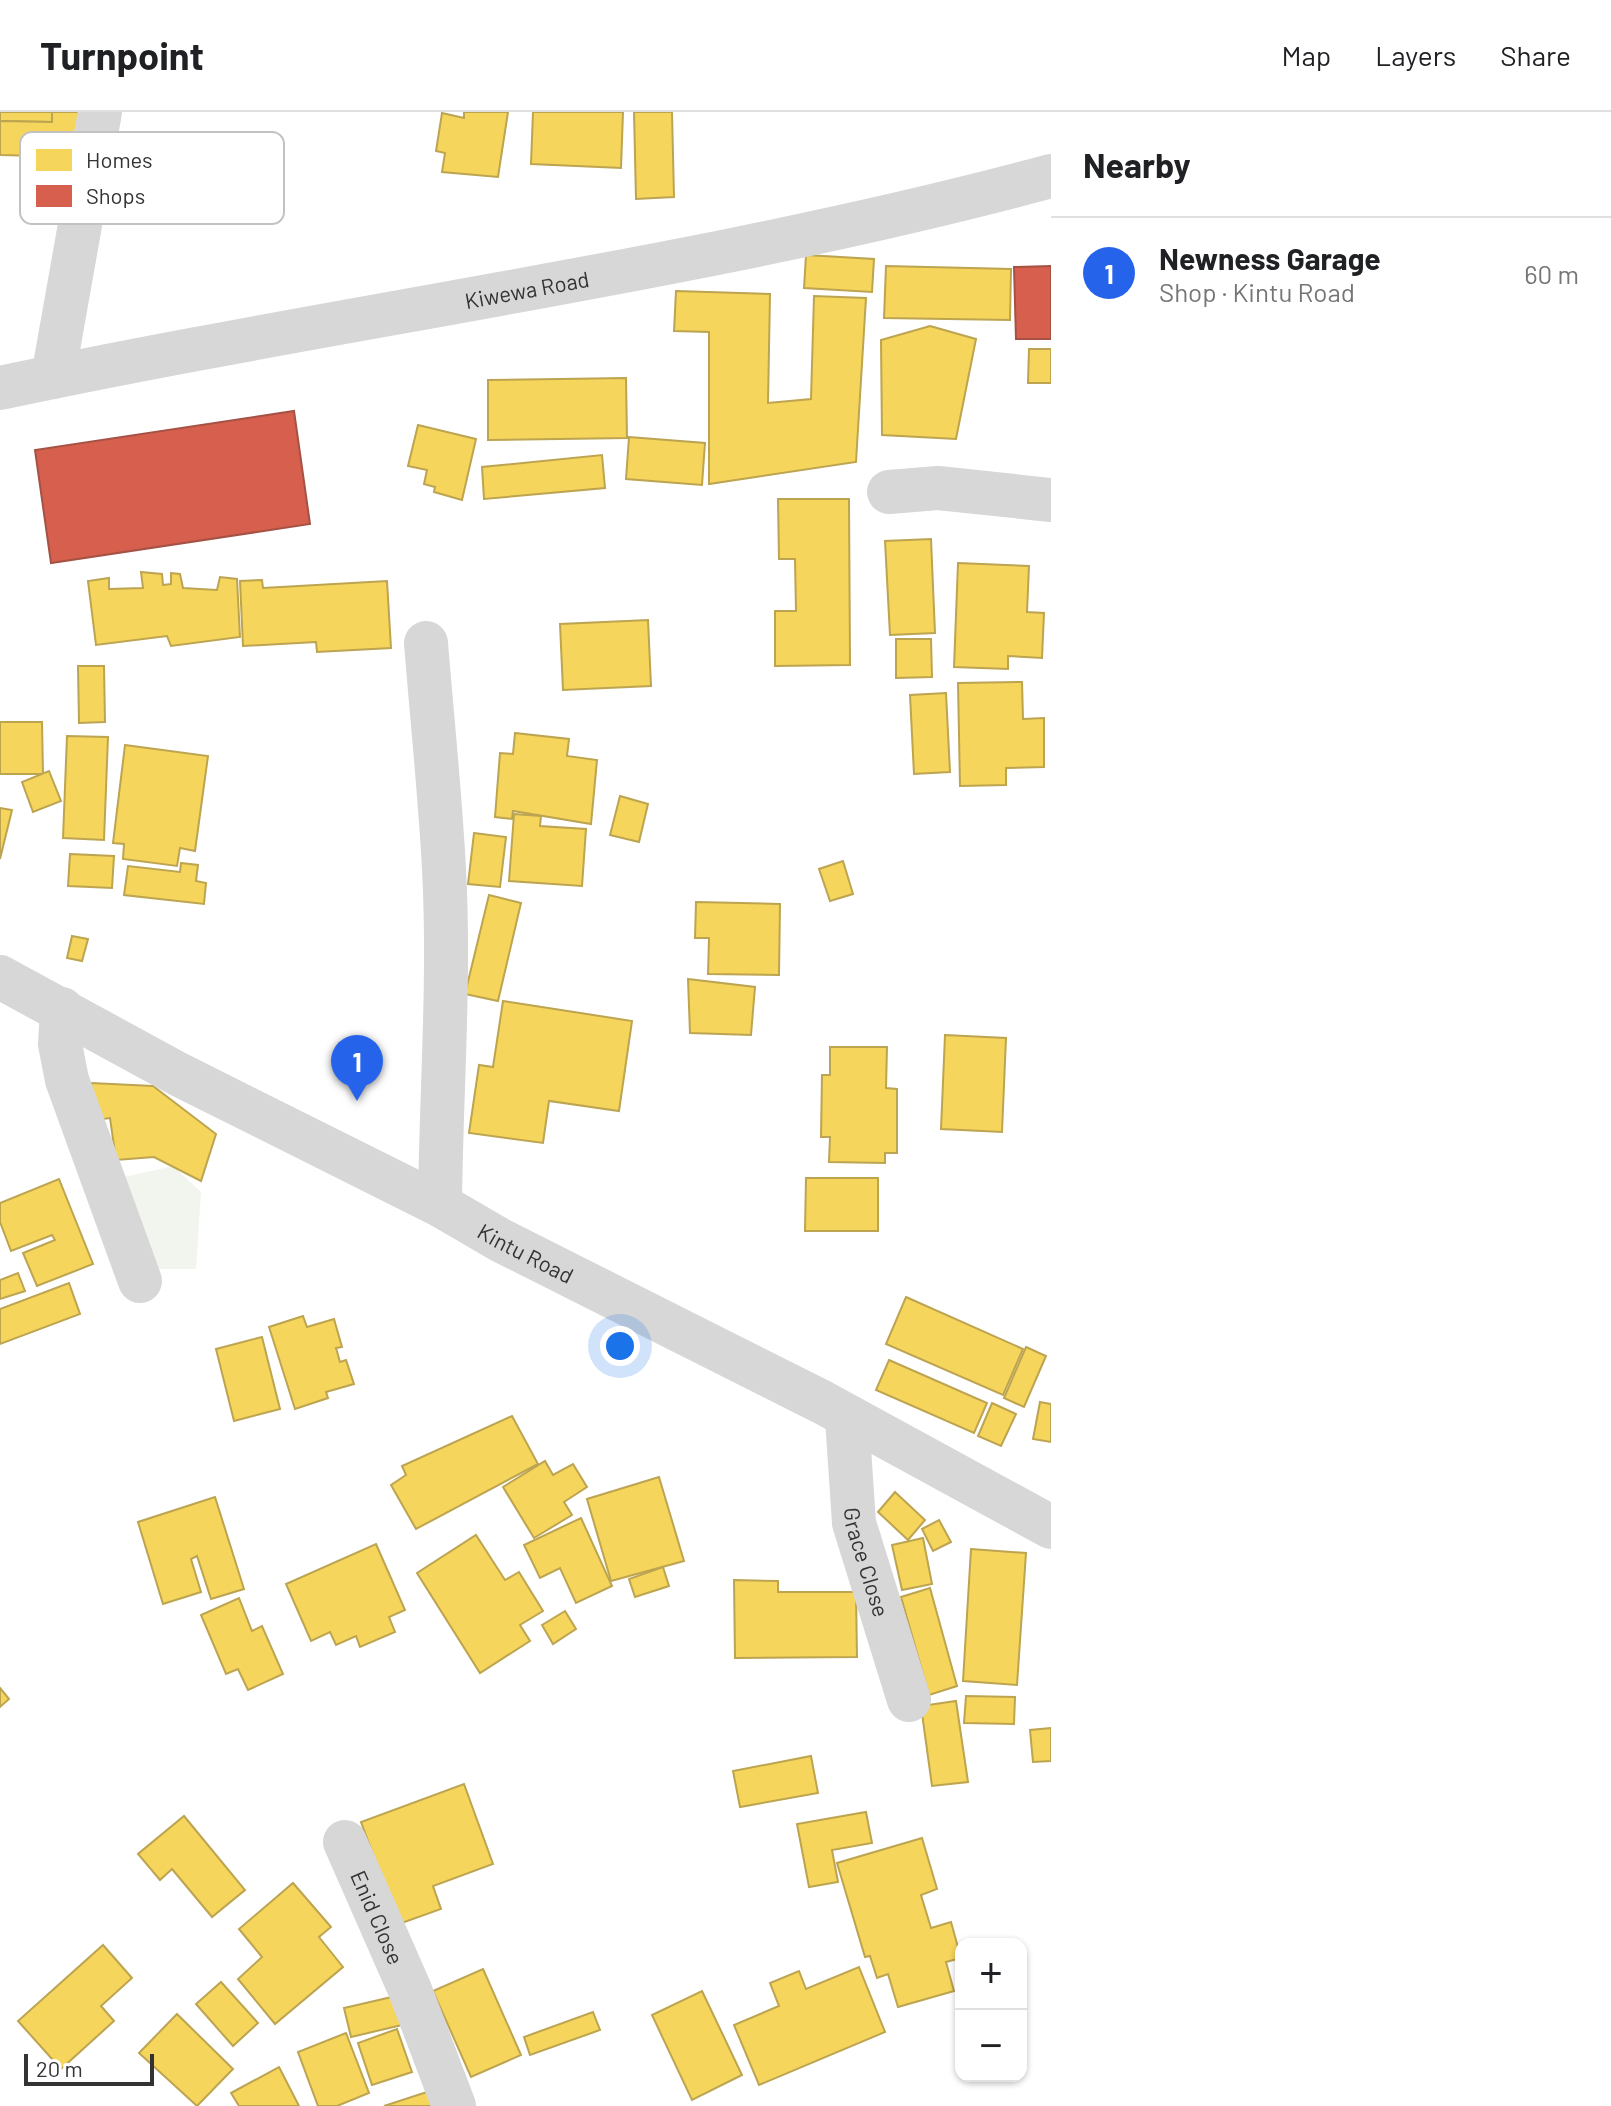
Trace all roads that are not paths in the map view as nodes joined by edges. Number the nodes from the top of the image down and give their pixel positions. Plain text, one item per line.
1 (100, 112) edge
2 (96, 132) edge
3 (1051, 176) edge
4 (80, 224) edge
5 (53, 377) junction
6 (0, 388) edge
7 (889, 492) dead end
8 (1051, 500) edge
9 (426, 643) dead end
10 (0, 977) edge
11 (62, 1009) junction
12 (440, 1205) junction
13 (140, 1281) dead end
14 (847, 1418) junction
15 (1051, 1527) edge
16 (909, 1700) dead end
17 (345, 1842) dead end
18 (454, 2106) edge

1 - 2 street
3 - 5 street, Kiwewa Road
4 - 5 street
5 - 6 street, Kiwewa Road
7 - 8 street
9 - 12 street
10 - 11 street, Kintu Road
11 - 12 street, Kintu Road
11 - 13 street
12 - 14 street, Kintu Road
14 - 15 street, Kintu Road
14 - 16 street, Grace Close
17 - 18 street, Enid Close

